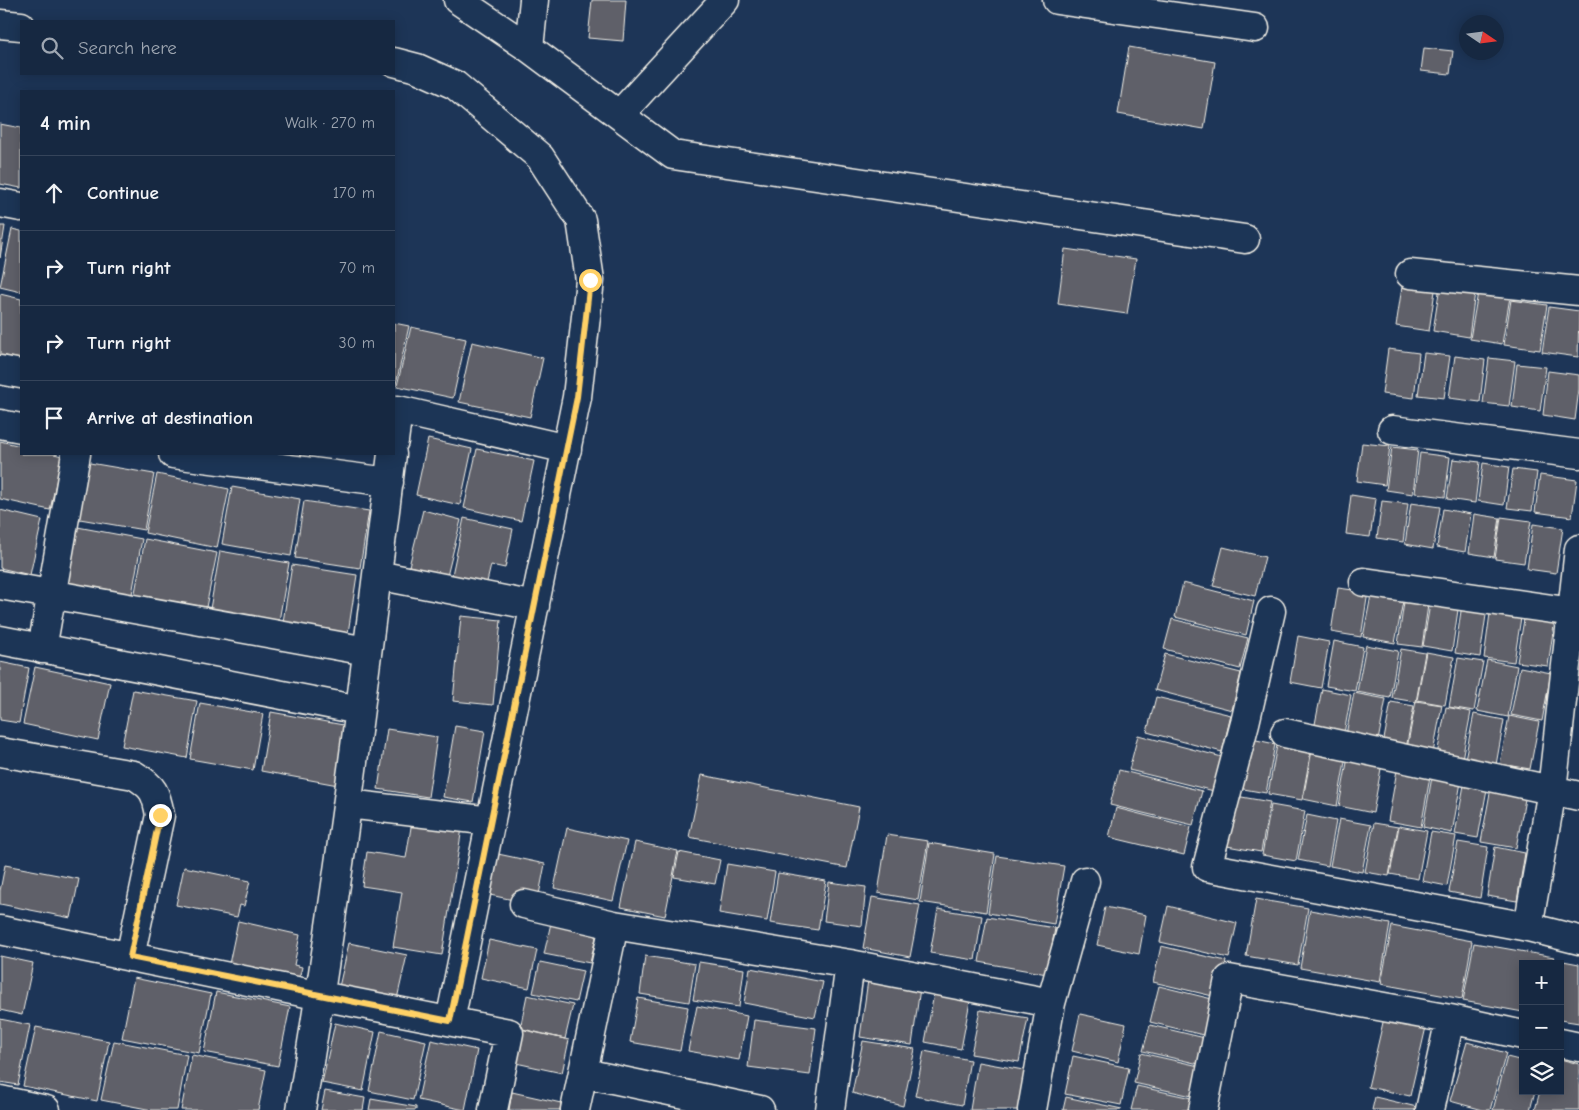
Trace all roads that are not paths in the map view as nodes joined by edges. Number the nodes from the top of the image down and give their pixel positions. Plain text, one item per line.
1 (458, 0) edge
2 (534, 0) edge
3 (725, 0) edge
4 (1057, 0) edge
5 (0, 24) edge
6 (20, 26) edge
7 (1255, 28) dead end
8 (529, 48) junction
9 (395, 62) edge
10 (619, 115) junction
11 (0, 203) edge
12 (20, 207) edge
13 (1245, 239) dead end
14 (1410, 274) dead end
15 (1579, 291) edge
16 (0, 370) edge
17 (20, 374) edge
18 (0, 424) edge
19 (20, 428) edge
20 (1392, 430) dead end
21 (395, 433) edge
22 (567, 449) junction
23 (1579, 454) edge
24 (76, 455) edge
25 (188, 455) edge
26 (392, 455) edge
27 (321, 464) edge
28 (388, 482) junction
29 (1579, 549) edge
30 (377, 575) junction
31 (1364, 582) dead end
32 (0, 585) edge
33 (51, 594) junction
34 (535, 606) junction
35 (1271, 611) dead end
36 (1573, 612) junction
37 (0, 640) edge
38 (42, 649) junction
39 (367, 651) junction
40 (1571, 687) edge
41 (359, 710) junction
42 (1285, 733) dead end
43 (0, 752) edge
44 (1552, 790) junction
45 (1579, 796) edge
46 (348, 804) junction
47 (491, 821) junction
48 (1085, 881) dead end
49 (524, 904) dead end
50 (614, 925) junction
51 (1528, 927) junction
52 (0, 930) edge
53 (1579, 940) edge
54 (130, 957) junction
55 (850, 964) junction
56 (321, 996) junction
57 (1051, 1003) junction
58 (1450, 1020) junction
59 (450, 1021) junction
60 (1519, 1034) edge
61 (1564, 1044) edge
62 (1579, 1047) edge
63 (584, 1073) junction
64 (0, 1100) edge
65 (46, 1110) edge
66 (301, 1110) edge
67 (493, 1110) edge
68 (575, 1110) edge
69 (760, 1110) edge
70 (830, 1110) edge
71 (1032, 1110) edge
72 (1203, 1110) edge
73 (1430, 1110) edge

1 - 8 street
2 - 8 street
3 - 10 street
4 - 7 street
5 - 6 street
8 - 10 street
9 - 22 street
10 - 13 street
11 - 12 street
14 - 15 street
16 - 17 street
18 - 19 street
20 - 23 street
21 - 22 street
22 - 34 street
24 - 33 street
25 - 27 street
26 - 28 street
27 - 28 street
28 - 30 street
29 - 36 street
30 - 34 street
30 - 39 street
31 - 36 street
32 - 33 street
33 - 38 street
33 - 39 street
34 - 47 street
35 - 51 street
36 - 40 street
37 - 38 street
38 - 41 street
39 - 41 street
40 - 44 street
41 - 46 street
42 - 44 street
43 - 54 street
44 - 45 street
44 - 51 street
46 - 47 street
46 - 56 street
47 - 59 street
48 - 57 street
49 - 50 street
50 - 55 street
50 - 63 street
51 - 53 street
52 - 54 street
54 - 56 street
55 - 57 street
55 - 70 street
56 - 59 street
56 - 66 street
57 - 71 street
58 - 60 street
58 - 72 street
58 - 73 street
59 - 67 street
61 - 62 street
63 - 68 street
63 - 69 street
64 - 65 street

